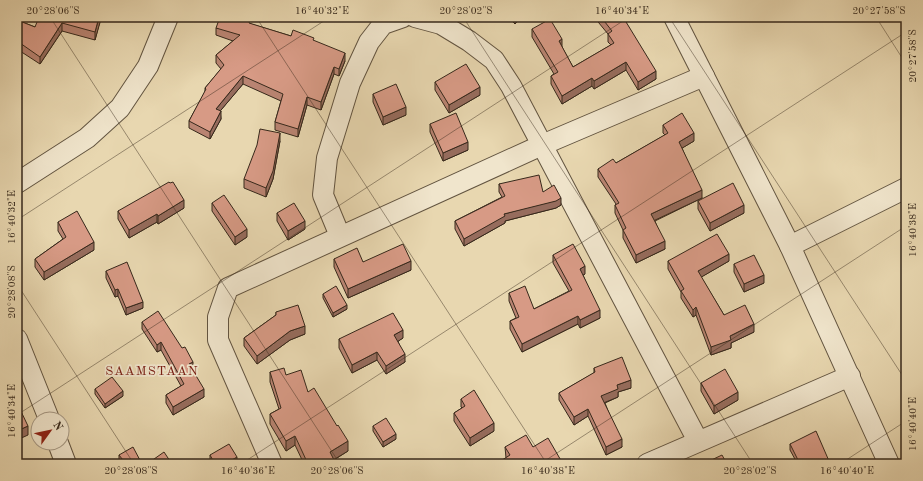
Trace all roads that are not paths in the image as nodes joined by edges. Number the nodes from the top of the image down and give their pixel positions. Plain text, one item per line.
1 (168, 17) edge
2 (403, 17) edge
3 (415, 17) edge
4 (674, 17) edge
5 (704, 76) junction
6 (542, 145) junction
7 (17, 183) edge
8 (906, 188) edge
9 (340, 236) junction
10 (790, 246) junction
11 (17, 339) edge
12 (850, 376) junction
13 (46, 411) edge
14 (698, 441) junction
15 (61, 451) edge
16 (66, 464) edge
17 (272, 464) edge
18 (647, 464) edge
19 (889, 464) edge

1 - 7 street
2 - 9 street
3 - 6 street
4 - 5 street
5 - 6 street
5 - 10 street
6 - 9 street
6 - 14 street
8 - 10 street
9 - 17 street
10 - 12 street
11 - 13 street
12 - 14 street
12 - 19 street
14 - 18 street
15 - 16 street

